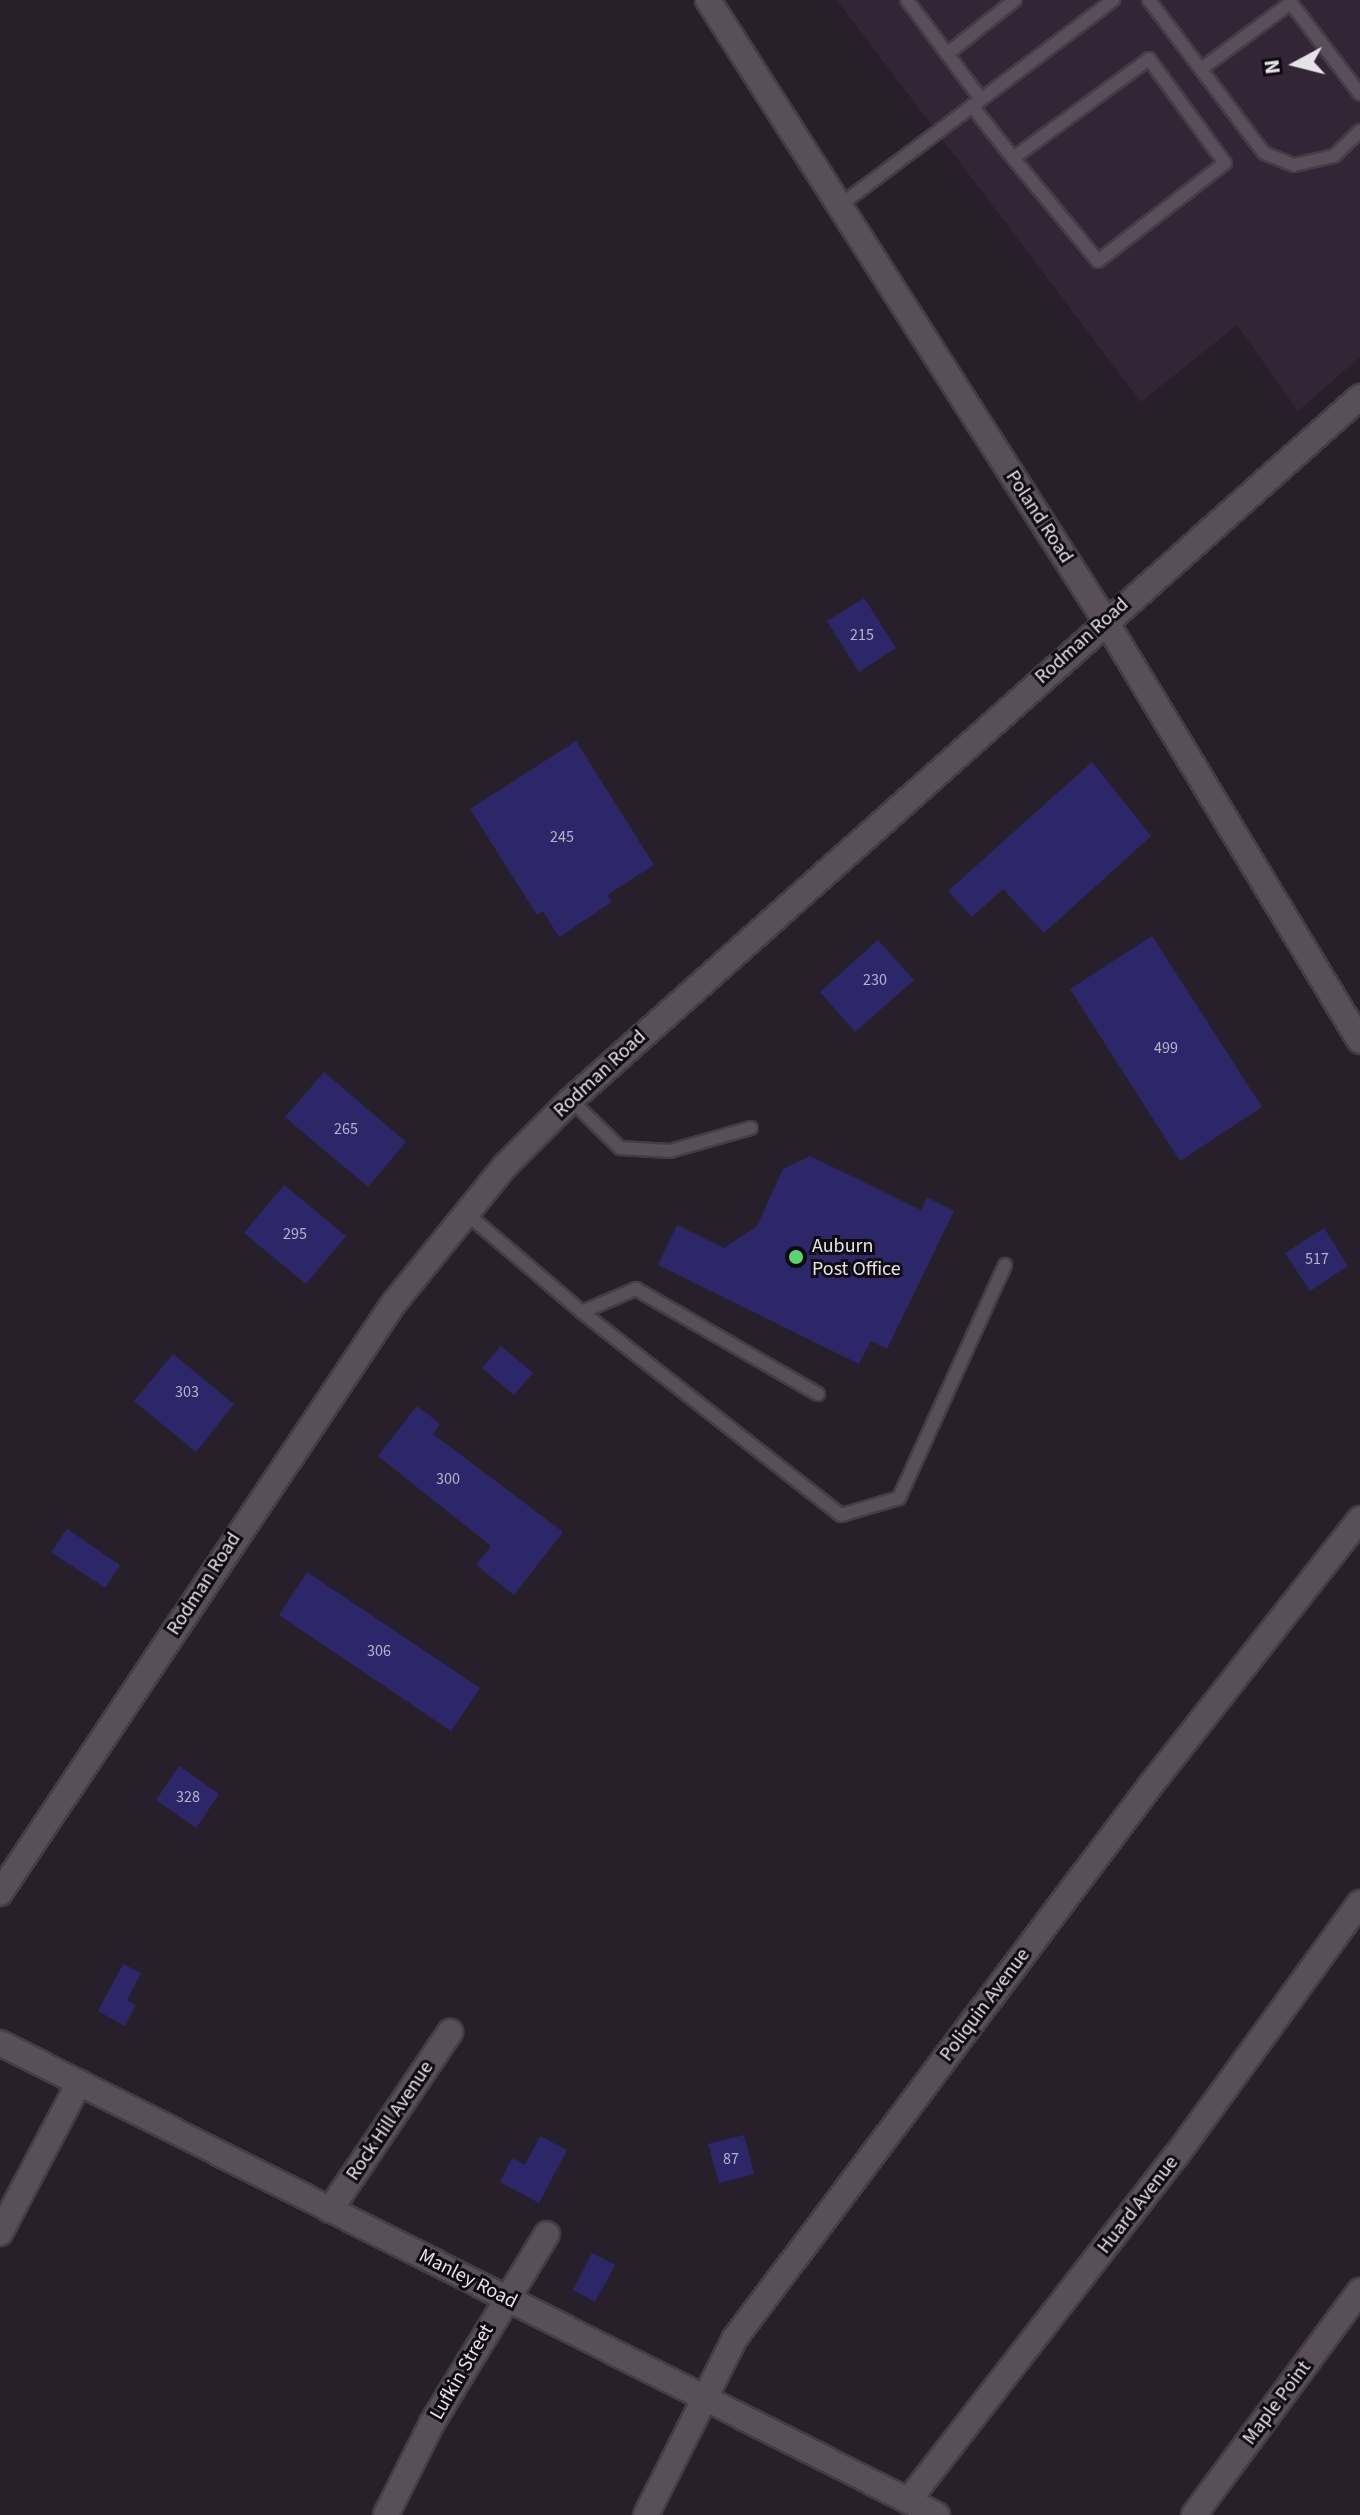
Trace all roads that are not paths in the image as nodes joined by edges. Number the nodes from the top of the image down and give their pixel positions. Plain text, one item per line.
1 (708, 0) edge
2 (907, 0) edge
3 (1015, 0) edge
4 (1113, 0) edge
5 (1149, 0) edge
6 (1290, 1) edge
7 (947, 54) junction
8 (1201, 69) junction
9 (1360, 94) edge
10 (976, 103) junction
11 (1360, 131) edge
12 (1013, 158) junction
13 (839, 206) junction
14 (1360, 397) edge
15 (1105, 620) junction
16 (1360, 1041) edge
17 (571, 1100) junction
18 (751, 1128) dead end
19 (466, 1213) junction
20 (1005, 1265) dead end
21 (582, 1312) junction
22 (818, 1394) dead end
23 (1360, 1519) edge
24 (0, 1893) edge
25 (1360, 1903) edge
26 (450, 2032) dead end
27 (0, 2043) edge
28 (79, 2083) junction
29 (330, 2210) junction
30 (0, 2233) edge
31 (547, 2234) dead end
32 (1360, 2291) edge
33 (504, 2298) junction
34 (704, 2398) junction
35 (908, 2501) junction
36 (386, 2515) edge
37 (646, 2515) edge
38 (937, 2515) edge
39 (1194, 2515) edge

1 - 13 street, Poland Road
2 - 7 lane
3 - 7 lane
4 - 10 lane
5 - 8 lane
6 - 8 lane
6 - 9 lane
7 - 10 lane
8 - 11 lane
10 - 12 lane
10 - 13 lane
12 - 12 lane
13 - 15 street, Poland Road
14 - 15 street, Rodman Road
15 - 16 street, Poland Road
15 - 17 street, Rodman Road
17 - 18 lane
17 - 19 street, Rodman Road
19 - 21 lane
19 - 24 street, Rodman Road
20 - 21 lane
21 - 22 lane
23 - 34 street, Poliquin Avenue
25 - 35 street, Huard Avenue
26 - 29 street, Rock Hill Avenue
27 - 28 street, Manley Road
28 - 29 street, Manley Road
28 - 30 street
29 - 33 street, Manley Road
31 - 33 street, Lufkin Street
32 - 39 street, Maple Point
33 - 34 street, Manley Road
33 - 36 street, Lufkin Street
34 - 35 street, Manley Road
34 - 37 street, Poliquin Avenue
35 - 38 street, Manley Road

